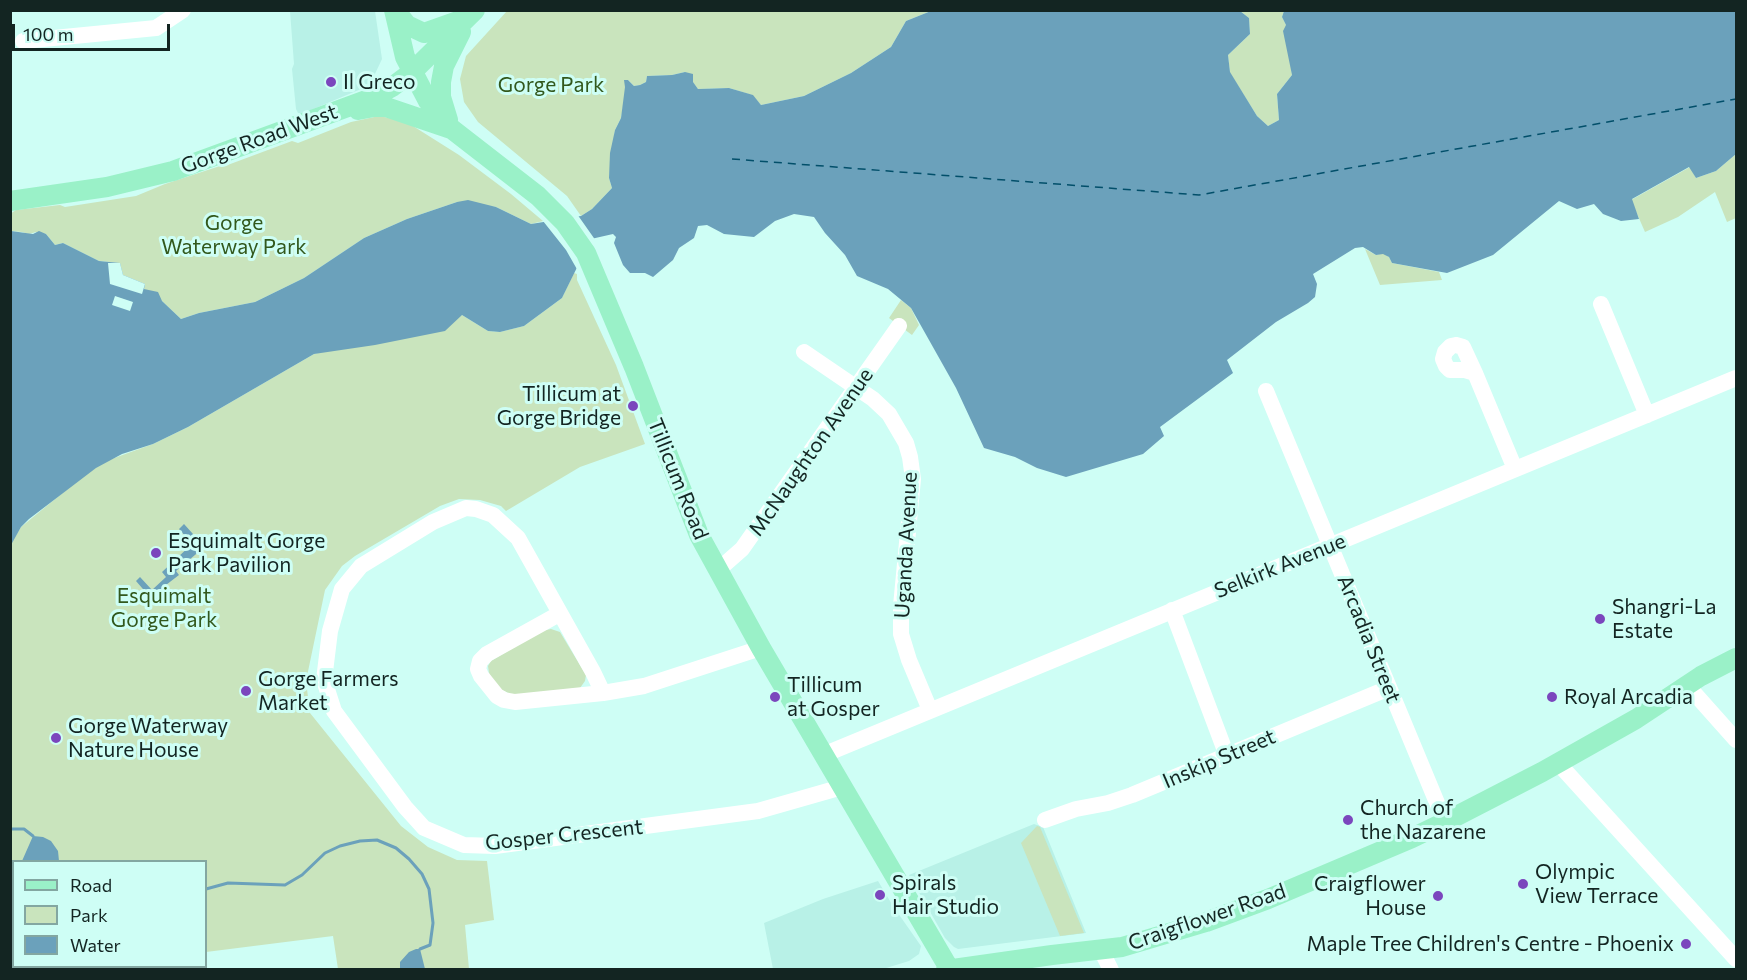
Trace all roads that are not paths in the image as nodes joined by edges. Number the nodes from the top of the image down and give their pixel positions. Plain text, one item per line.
1 (183, 10) edge
2 (395, 10) edge
3 (472, 14) edge
4 (23, 41) dead end
5 (412, 72) junction
6 (327, 114) junction
7 (453, 130) junction
8 (10, 201) edge
9 (1601, 304) dead end
10 (899, 326) dead end
11 (804, 352) dead end
12 (1475, 373) dead end
13 (1737, 378) edge
14 (856, 388) junction
15 (1266, 391) dead end
16 (1647, 415) junction
17 (1515, 469) junction
18 (1330, 545) junction
19 (717, 571) junction
20 (1172, 610) junction
21 (560, 614) junction
22 (761, 648) junction
23 (1737, 658) edge
24 (1687, 686) junction
25 (1389, 688) junction
26 (603, 693) junction
27 (930, 710) junction
28 (1737, 740) edge
29 (823, 755) junction
30 (1227, 756) junction
31 (1558, 763) junction
32 (842, 787) junction
33 (1045, 819) dead end
34 (1445, 822) junction
35 (1101, 950) junction
36 (1737, 959) edge
37 (1737, 966) edge
38 (948, 969) edge
39 (1110, 969) edge
40 (1733, 969) edge

1 - 4 street
2 - 3 main road
2 - 5 main road, Tillicum Road
3 - 5 main road, Gorge Road West
3 - 7 main road
5 - 6 main road, Gorge Road West
5 - 7 main road, Tillicum Road
6 - 7 main road
6 - 8 main road, Gorge Road West
7 - 19 main road, Tillicum Road
9 - 16 street
10 - 14 street, McNaughton Avenue
11 - 14 street, Uganda Avenue
12 - 17 street
13 - 16 street, Selkirk Avenue
14 - 19 street, McNaughton Avenue
14 - 27 street, Uganda Avenue
15 - 18 street, Arcadia Street
16 - 17 street, Selkirk Avenue
17 - 18 street, Selkirk Avenue
18 - 20 street, Selkirk Avenue
18 - 25 street, Arcadia Street
19 - 22 main road, Tillicum Road
20 - 27 street, Selkirk Avenue
20 - 30 street
21 - 26 street, Gosper Crescent
21 - 26 street
21 - 32 street, Gosper Crescent
22 - 26 street
22 - 29 main road, Tillicum Road
23 - 24 main road, Craigflower Road
24 - 28 street
24 - 31 main road, Craigflower Road
25 - 30 street, Inskip Street
25 - 34 street, Arcadia Street
27 - 29 street, Selkirk Avenue
29 - 32 main road, Tillicum Road
30 - 33 street, Inskip Street
31 - 34 main road, Craigflower Road
31 - 36 street
32 - 38 main road, Tillicum Road
34 - 35 main road, Craigflower Road
35 - 38 main road, Craigflower Road
35 - 39 street
37 - 40 street

